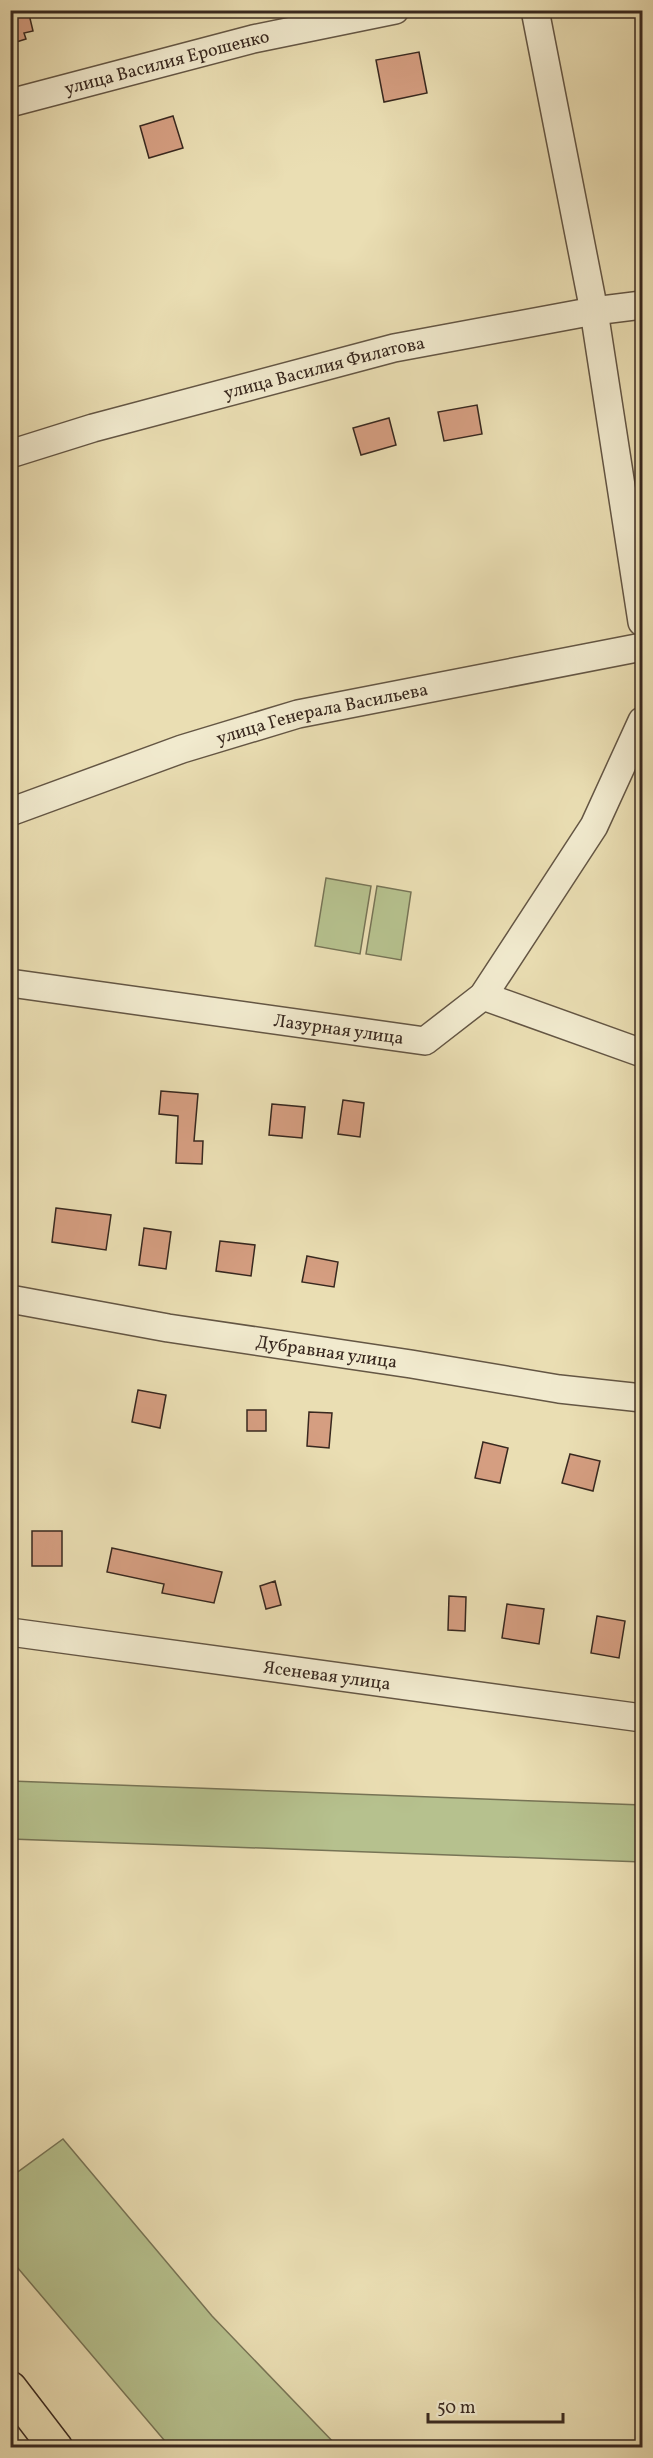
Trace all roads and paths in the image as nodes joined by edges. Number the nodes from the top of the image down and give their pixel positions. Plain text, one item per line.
1 (395, 10) edge
2 (535, 10) edge
3 (10, 103) edge
4 (642, 304) edge
5 (594, 311) junction
6 (10, 454) edge
7 (642, 622) edge
8 (642, 647) edge
9 (642, 721) edge
10 (10, 812) edge
11 (10, 983) edge
12 (483, 996) junction
13 (642, 1053) edge
14 (10, 1299) edge
15 (642, 1398) edge
16 (10, 1632) edge
17 (642, 1718) edge
18 (10, 2388) edge
19 (10, 2427) edge
20 (27, 2448) edge
21 (56, 2448) edge

1 - 3 street, улица Василия Ерошенко
2 - 5 street
4 - 5 street, улица Василия Филатова
5 - 6 street, улица Василия Филатова
5 - 7 street
8 - 10 street, улица Генерала Васильева
9 - 12 street, Лазурная улица
11 - 12 street, Лазурная улица
12 - 13 street
14 - 15 street, Дубравная улица
16 - 17 street, Ясеневая улица
18 - 21 main road
19 - 20 main road

